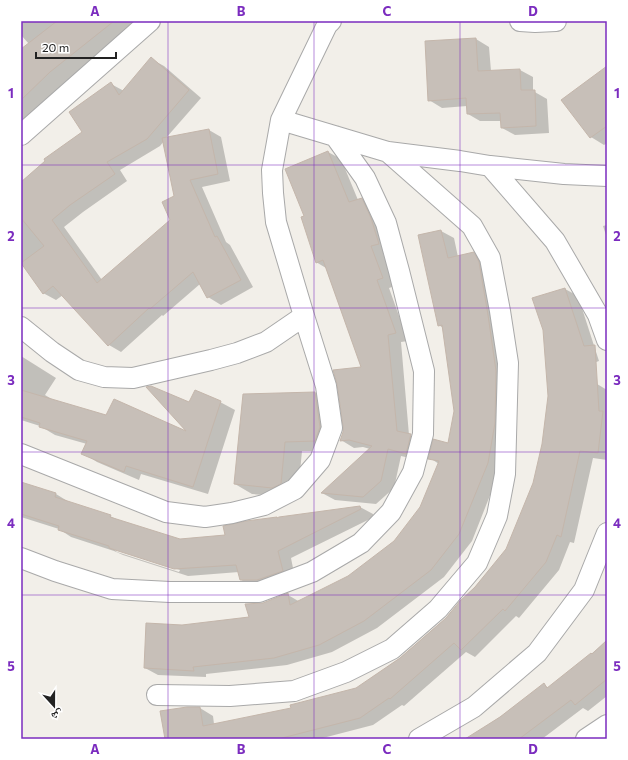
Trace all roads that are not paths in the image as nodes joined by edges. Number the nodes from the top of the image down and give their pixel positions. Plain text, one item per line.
1 (150, 21) edge
2 (331, 21) edge
3 (520, 21) edge
4 (556, 21) edge
5 (281, 120) junction
6 (21, 135) edge
7 (335, 136) junction
8 (388, 152) junction
9 (490, 166) junction
10 (607, 176) edge
11 (304, 316) junction
12 (21, 327) edge
13 (607, 340) edge
14 (21, 454) edge
15 (607, 533) edge
16 (21, 558) edge
17 (157, 695) dead end
18 (607, 724) edge
19 (419, 739) edge
20 (586, 739) edge

1 - 6 street
2 - 5 street
3 - 4 street
5 - 7 street
5 - 11 street
7 - 8 street
7 - 16 street
8 - 9 street
8 - 17 street
9 - 10 street
9 - 13 street
11 - 12 street
11 - 14 street
15 - 19 street
18 - 20 street

